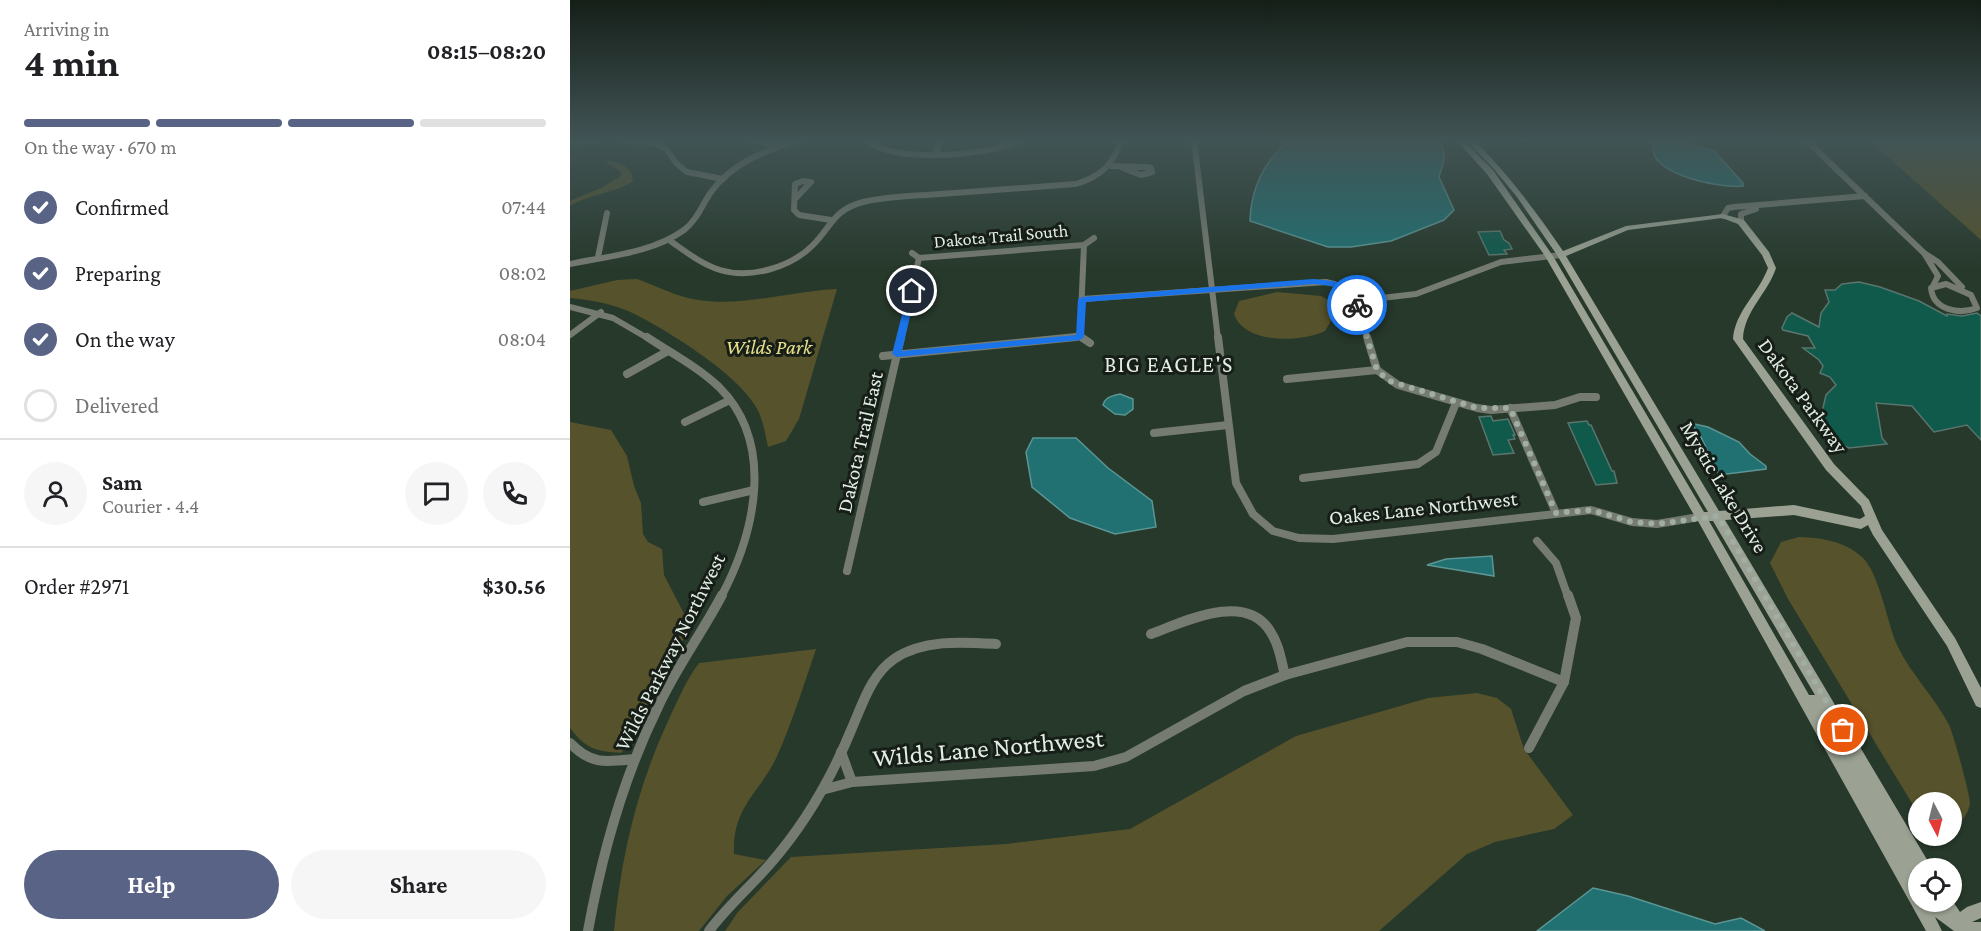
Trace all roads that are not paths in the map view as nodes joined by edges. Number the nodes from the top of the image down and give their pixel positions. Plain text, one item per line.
1 (719, 183) edge
2 (1078, 183) edge
3 (1199, 183) edge
4 (1498, 183) edge
5 (1512, 183) edge
6 (1852, 183) edge
7 (1865, 196) junction
8 (795, 199) dead end
9 (1787, 204) junction
10 (607, 213) dead end
11 (1723, 216) junction
12 (831, 220) junction
13 (1741, 222) junction
14 (1094, 238) dead end
15 (669, 240) junction
16 (1084, 245) junction
17 (1924, 253) junction
18 (1561, 255) junction
19 (916, 256) joint
20 (1549, 256) junction
21 (598, 257) junction
22 (570, 264) edge
23 (1931, 288) junction
24 (1212, 289) junction
25 (1968, 292) junction
26 (1082, 299) junction
27 (1356, 301) junction
28 (570, 307) edge
29 (601, 312) junction
30 (570, 335) edge
31 (1080, 337) junction
32 (1090, 343) dead end
33 (668, 351) junction
34 (897, 354) junction
35 (883, 356) dead end
36 (1377, 370) junction
37 (627, 374) dead end
38 (1287, 379) dead end
39 (1596, 397) dead end
40 (730, 400) junction
41 (1456, 403) junction
42 (1510, 408) junction
43 (685, 422) dead end
44 (1228, 425) junction
45 (1154, 433) dead end
46 (1303, 478) dead end
47 (754, 490) junction
48 (703, 502) dead end
49 (1556, 513) junction
50 (1718, 516) junction
51 (1699, 518) junction
52 (1870, 518) junction
53 (1537, 541) dead end
54 (847, 571) dead end
55 (1151, 634) dead end
56 (996, 644) dead end
57 (1285, 675) junction
58 (1795, 681) junction
59 (1564, 682) junction
60 (1981, 702) edge
61 (570, 743) edge
62 (1529, 748) dead end
63 (841, 753) junction
64 (634, 759) junction
65 (852, 782) junction
66 (822, 790) junction
67 (1918, 858) edge
68 (1908, 865) edge
69 (1981, 910) edge
70 (1941, 912) edge
71 (1950, 912) edge
72 (1962, 930) edge
73 (1981, 930) edge
74 (588, 931) edge
75 (709, 931) edge
76 (1934, 931) edge

1 - 15 street
2 - 12 street
3 - 24 street
4 - 20 street, Mystic Lake Drive
5 - 18 street, Mystic Lake Drive
6 - 7 street
7 - 9 street
7 - 17 street
8 - 12 street
9 - 11 street
9 - 13 street
10 - 21 street
11 - 13 street
11 - 18 street
12 - 15 street
13 - 52 street, Dakota Parkway
14 - 16 street
15 - 21 street
16 - 19 street, Dakota Trail South
16 - 26 street
17 - 23 street
17 - 25 street
18 - 20 street
18 - 50 street, Mystic Lake Drive
19 - 34 street, Dakota Trail East
20 - 27 street
20 - 51 street, Mystic Lake Drive
21 - 22 street
23 - 25 street
23 - 25 street
24 - 26 street
24 - 27 street
24 - 44 street
26 - 31 street
27 - 36 street
28 - 29 street, Wilds Parkway Northwest
29 - 30 street
29 - 33 street, Wilds Parkway Northwest
31 - 32 street
31 - 34 street
33 - 37 street
33 - 40 street, Wilds Parkway Northwest
34 - 35 street
34 - 54 street, Dakota Trail East
36 - 38 street
36 - 41 street
39 - 42 street
40 - 43 street
40 - 47 street, Wilds Parkway Northwest
41 - 42 street
41 - 46 street
42 - 49 street
44 - 45 street
44 - 49 street, Oakes Lane Northwest
47 - 48 street
47 - 64 street, Wilds Parkway Northwest
49 - 51 street, Oakes Lane Northwest
50 - 51 street, Oakes Lane Northwest
50 - 52 street, Oakes Lane Northwest
50 - 67 street, Mystic Lake Drive
51 - 58 street, Mystic Lake Drive
52 - 60 street, Dakota Parkway
53 - 59 street
55 - 57 street
56 - 63 street
57 - 59 street, Wilds Lane Northwest
57 - 65 street, Wilds Lane Northwest
58 - 68 street, Mystic Lake Drive
58 - 76 street, Mystic Lake Drive
59 - 62 street
61 - 64 street
63 - 65 street, Wilds Lane Northwest
63 - 66 street
64 - 74 street, Wilds Parkway Northwest
65 - 66 street, Wilds Lane Northwest
66 - 75 street
69 - 72 street
70 - 72 street
71 - 72 street
72 - 73 street

